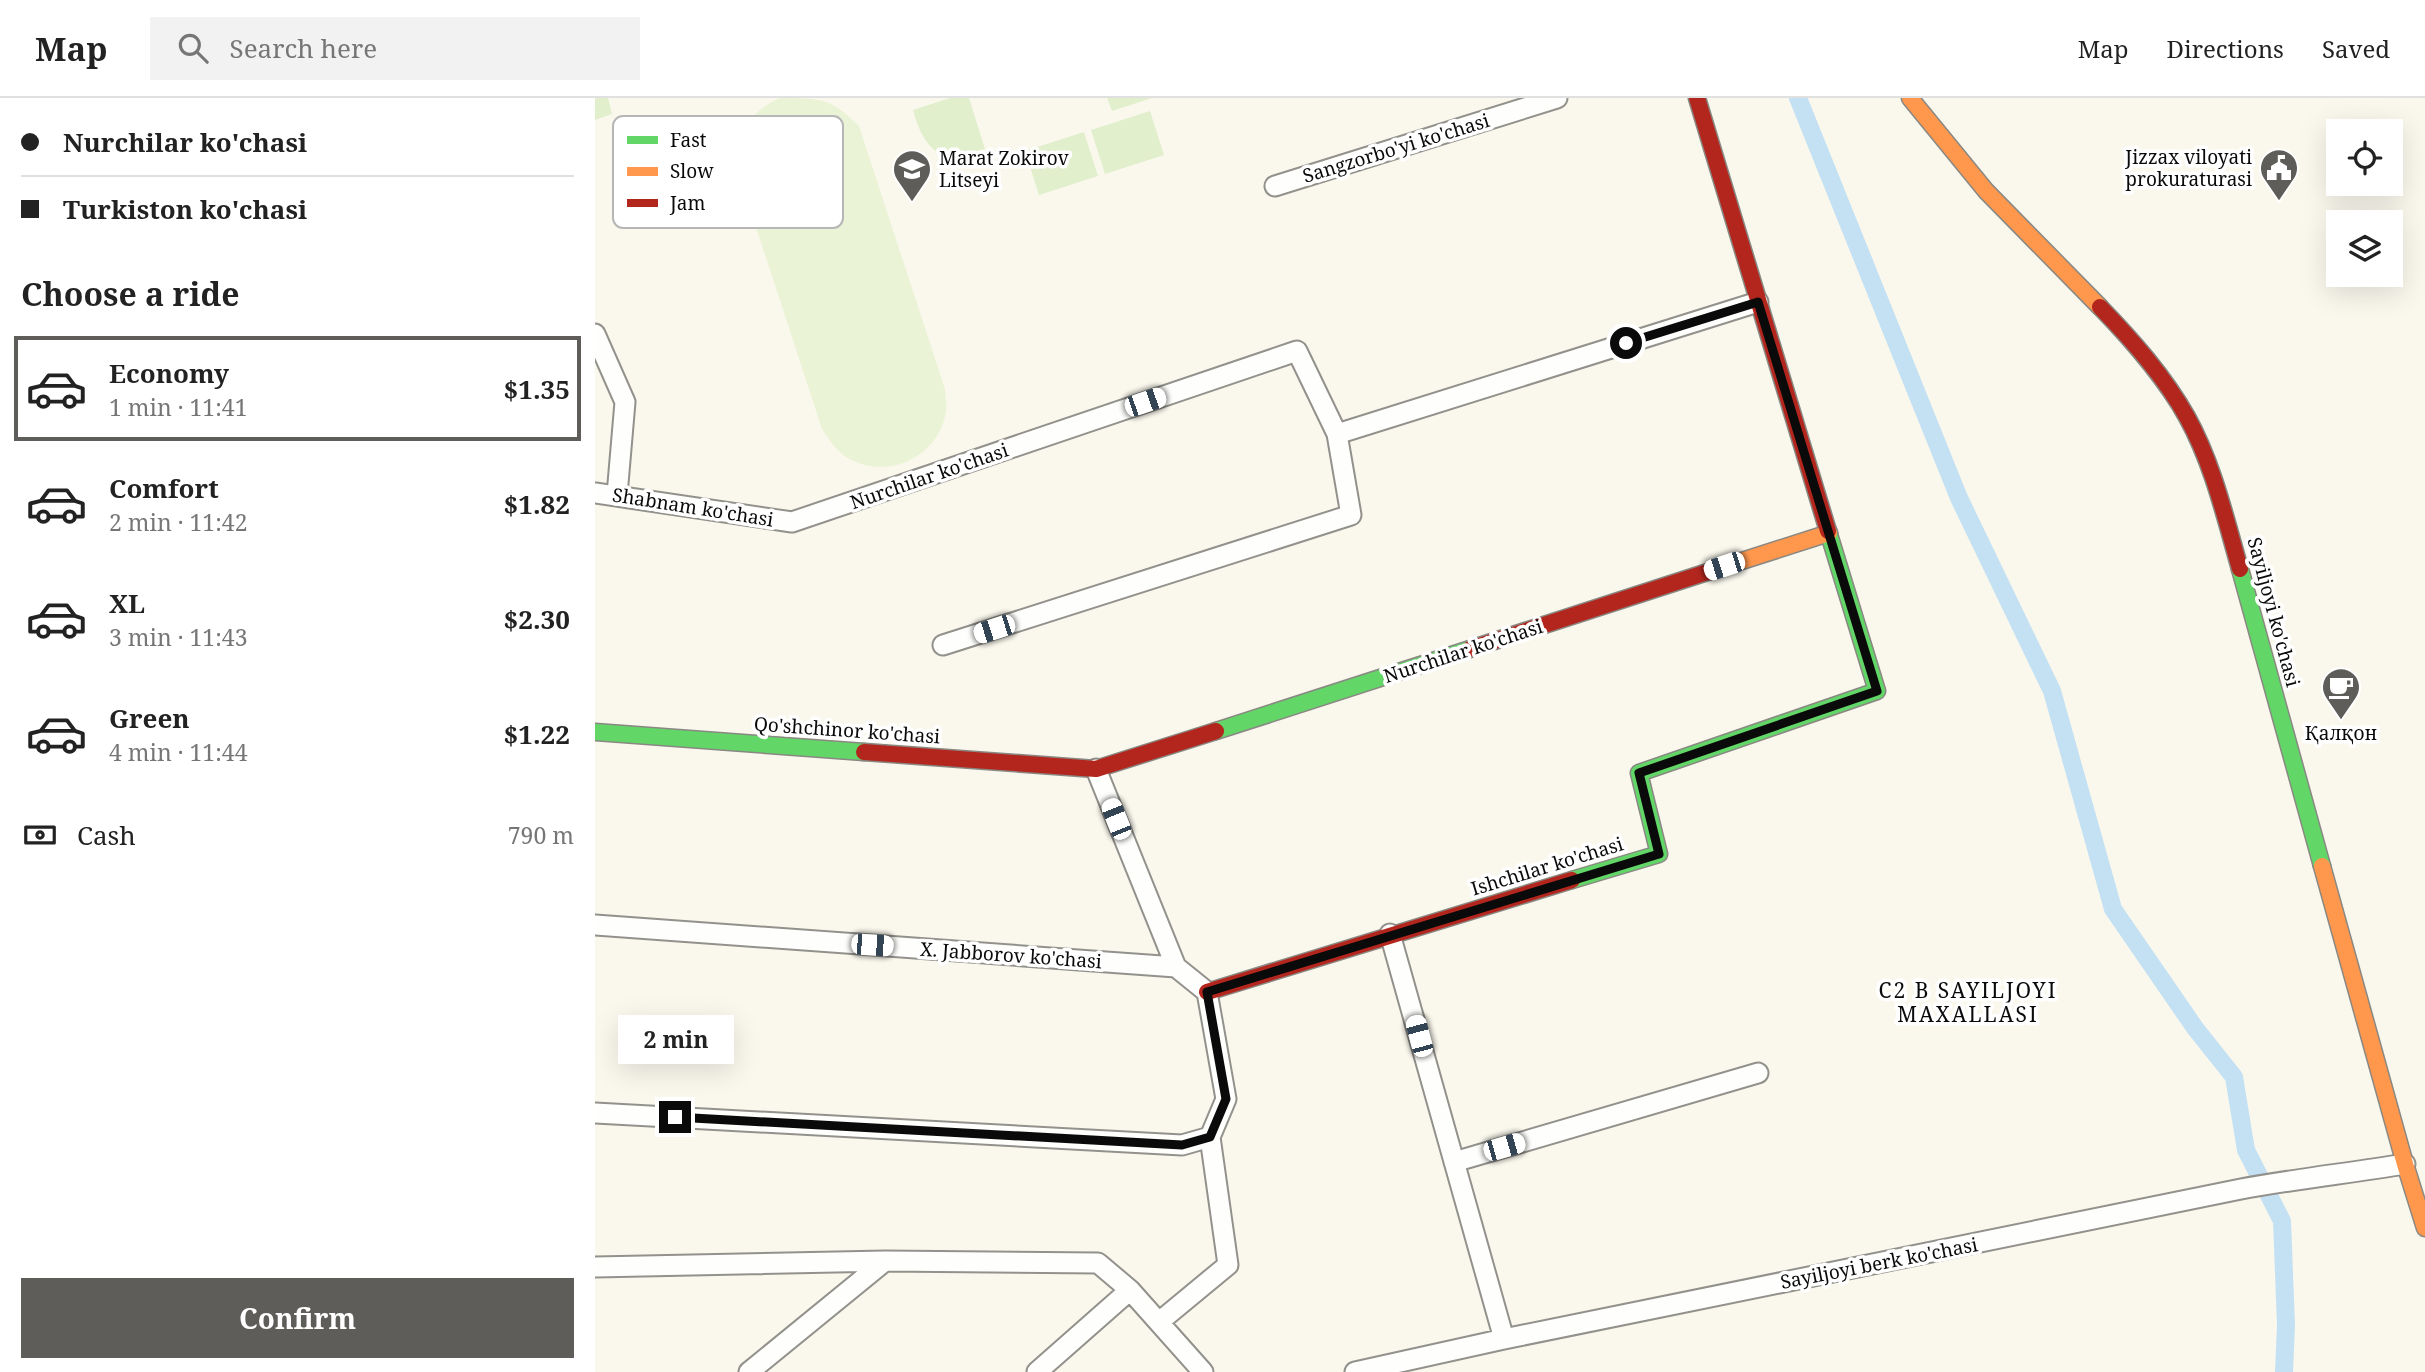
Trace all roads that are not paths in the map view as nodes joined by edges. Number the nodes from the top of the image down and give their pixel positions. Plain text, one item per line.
1 (1557, 98) edge
2 (1697, 98) edge
3 (1910, 98) edge
4 (1275, 186) dead end
5 (1758, 302) junction
6 (595, 334) edge
7 (1337, 434) junction
8 (595, 493) edge
9 (617, 495) junction
10 (792, 522) joint
11 (1829, 533) junction
12 (943, 645) dead end
13 (595, 732) edge
14 (1097, 769) junction
15 (595, 925) edge
16 (1390, 934) junction
17 (1176, 967) junction
18 (1207, 992) junction
19 (1758, 1073) dead end
20 (595, 1113) edge
21 (1210, 1137) junction
22 (1454, 1162) junction
23 (2405, 1164) junction
24 (2425, 1228) edge
25 (885, 1261) junction
26 (595, 1267) edge
27 (1130, 1290) junction
28 (1159, 1322) junction
29 (1504, 1339) junction
30 (749, 1372) edge
31 (1037, 1372) edge
32 (1203, 1372) edge
33 (1355, 1372) edge

1 - 4 street, Sangzorbo'yi ko'chasi
2 - 5 street
3 - 23 street, Sayiljoyi ko'chasi
5 - 7 street
5 - 11 street
6 - 9 street
7 - 10 street, Nurchilar ko'chasi
7 - 12 street, Nurchilar ko'chasi
8 - 9 street, Shabnam ko'chasi
9 - 10 street, Shabnam ko'chasi
11 - 14 street, Nurchilar ko'chasi
11 - 16 street, Ishchilar ko'chasi
13 - 14 street, Qo'shchinor ko'chasi
14 - 17 street
15 - 17 street, X. Jabborov ko'chasi
16 - 18 street, Ishchilar ko'chasi
16 - 22 street
17 - 18 street
18 - 21 street
19 - 22 street
20 - 21 street
21 - 28 street
22 - 29 street
23 - 24 street, Sayiljoyi ko'chasi
23 - 29 street, Sayiljoyi berk ko'chasi
25 - 26 street
25 - 27 street
25 - 30 street
27 - 28 street
27 - 31 street
28 - 32 street
29 - 33 street, Sayiljoyi berk ko'chasi

